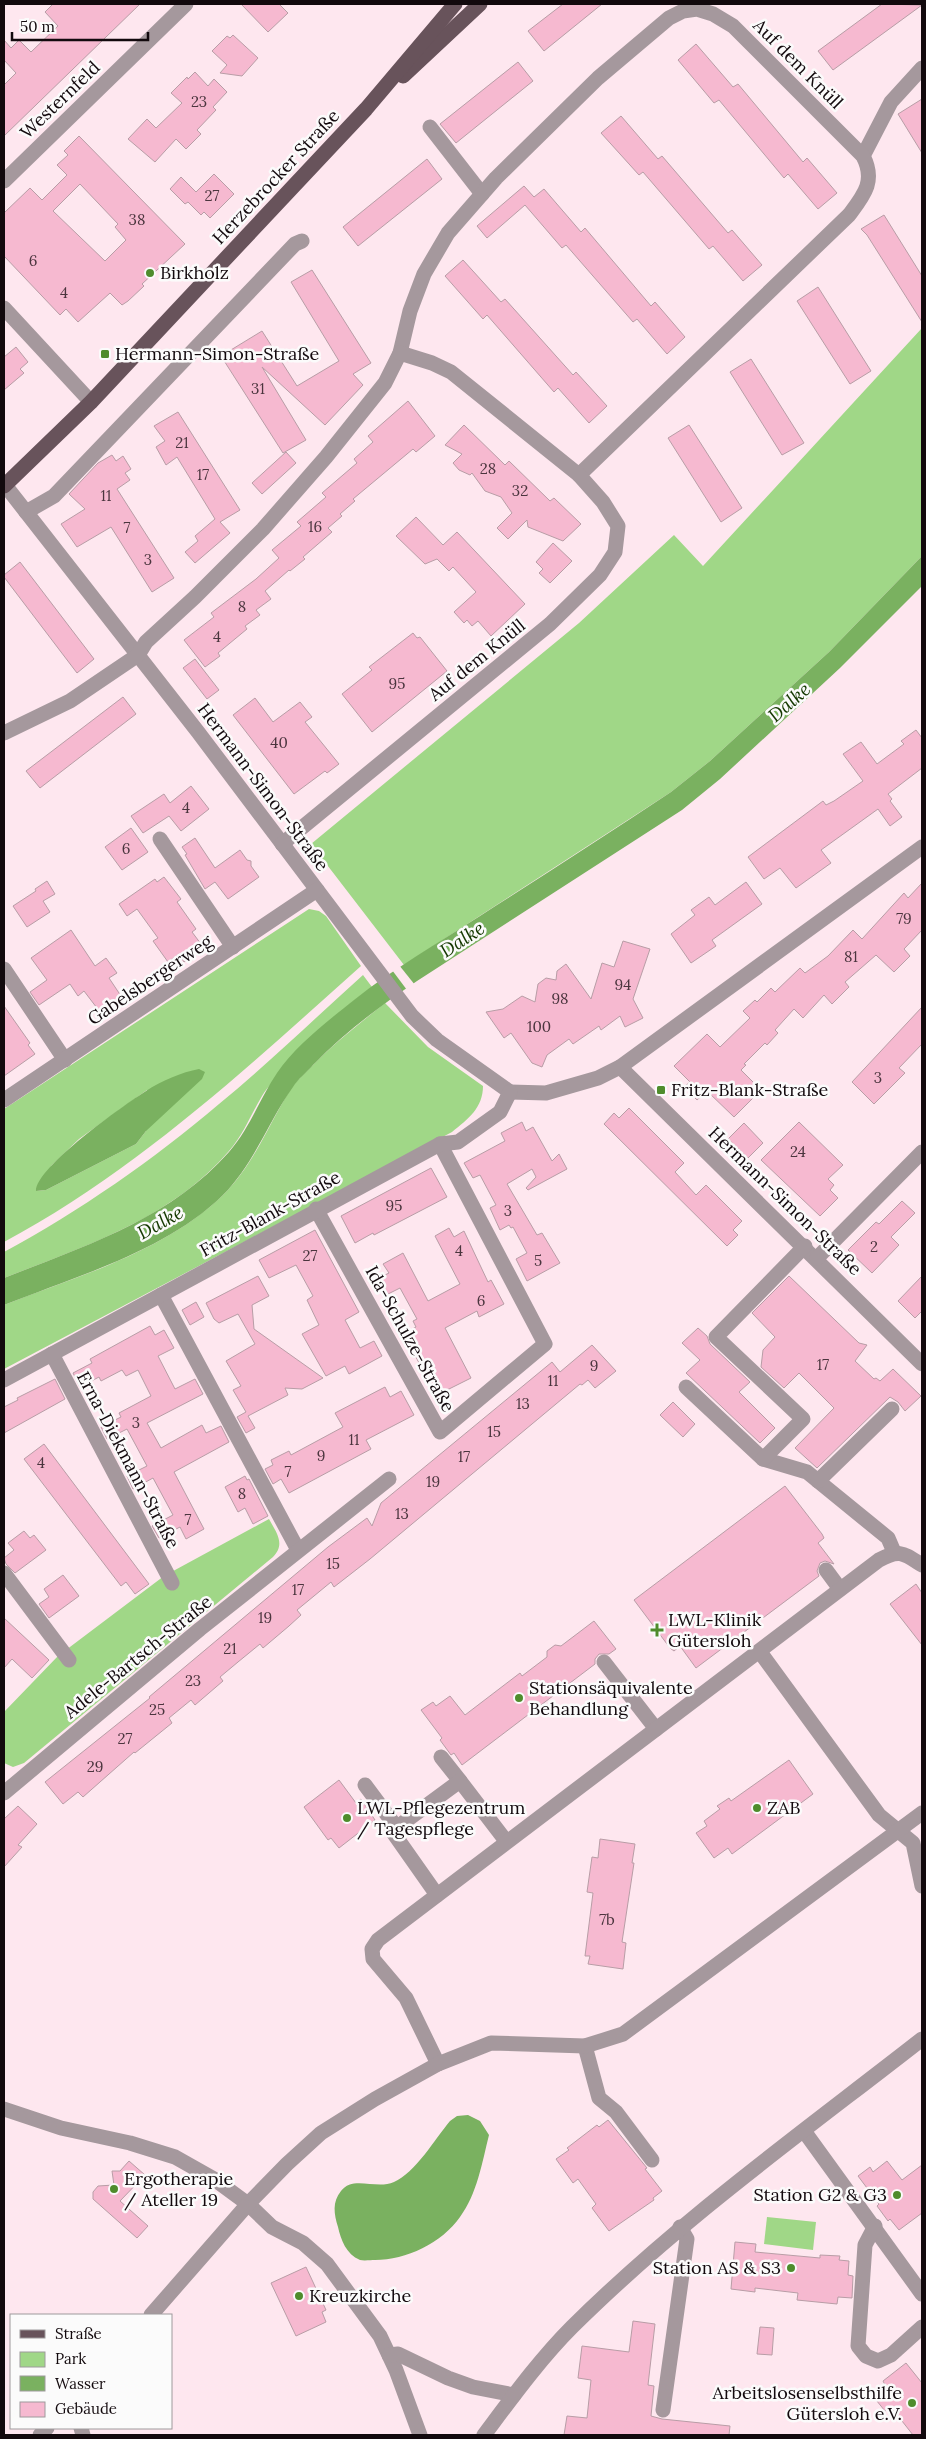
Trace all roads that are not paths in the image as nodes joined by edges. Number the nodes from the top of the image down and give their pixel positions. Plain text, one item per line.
1 (186, 4) edge
2 (455, 4) edge
3 (480, 4) edge
4 (922, 68) edge
5 (366, 109) junction
6 (430, 127) dead end
7 (863, 156) junction
8 (4, 181) edge
9 (482, 194) junction
10 (302, 241) dead end
11 (4, 308) edge
12 (400, 353) junction
13 (91, 402) junction
14 (579, 475) junction
15 (4, 486) edge
16 (26, 512) junction
17 (138, 655) junction
18 (4, 734) edge
19 (160, 839) dead end
20 (282, 844) junction
21 (922, 847) edge
22 (317, 890) junction
23 (233, 947) junction
24 (4, 969) edge
25 (65, 1060) junction
26 (620, 1067) junction
27 (510, 1092) junction
28 (4, 1100) edge
29 (440, 1144) junction
30 (922, 1152) edge
31 (316, 1209) junction
32 (805, 1246) junction
33 (817, 1258) junction
34 (160, 1295) junction
35 (52, 1354) junction
36 (922, 1364) edge
37 (4, 1380) edge
38 (686, 1387) dead end
39 (892, 1409) dead end
40 (762, 1460) junction
41 (389, 1479) dead end
42 (818, 1481) junction
43 (298, 1550) junction
44 (894, 1552) junction
45 (922, 1565) edge
46 (826, 1570) dead end
47 (4, 1573) edge
48 (172, 1583) dead end
49 (840, 1589) junction
50 (760, 1652) junction
51 (69, 1660) dead end
52 (604, 1662) dead end
53 (656, 1729) junction
54 (441, 1757) dead end
55 (460, 1781) junction
56 (7, 1784) edge
57 (365, 1785) dead end
58 (922, 1814) edge
59 (397, 1828) junction
60 (899, 1831) junction
61 (506, 1841) junction
62 (922, 1886) edge
63 (437, 1894) junction
64 (922, 2039) edge
65 (585, 2046) junction
66 (438, 2064) junction
67 (4, 2109) edge
68 (804, 2131) junction
69 (652, 2160) dead end
70 (248, 2204) junction
71 (875, 2226) junction
72 (680, 2227) junction
73 (922, 2294) edge
74 (152, 2314) edge
75 (922, 2327) edge
76 (389, 2355) junction
77 (514, 2395) junction
78 (663, 2410) dead end
79 (420, 2435) edge
80 (484, 2435) edge

1 - 8 street, Westernfeld
2 - 5 main road, Herzebrocker Straße
3 - 5 main road, Herzebrocker Straße
4 - 7 street
5 - 13 main road, Herzebrocker Straße
6 - 9 street
7 - 9 street, Auf dem Knüll
7 - 14 street
9 - 12 street, Auf dem Knüll
10 - 16 street
11 - 13 street
12 - 14 street, Auf dem Knüll
12 - 17 street, Auf dem Knüll
13 - 15 main road, Herzebrocker Straße
14 - 20 street, Auf dem Knüll
15 - 16 street, Hermann-Simon-Straße
16 - 17 street, Hermann-Simon-Straße
17 - 18 street, Auf dem Knüll
17 - 20 street, Hermann-Simon-Straße
19 - 23 street
20 - 22 street, Hermann-Simon-Straße
21 - 26 street
22 - 23 street, Gabelsbergerweg
22 - 27 street, Hermann-Simon-Straße
23 - 25 street, Gabelsbergerweg
24 - 25 street
25 - 28 street, Gabelsbergerweg
26 - 27 street
26 - 32 street, Hermann-Simon-Straße
27 - 29 street, Fritz-Blank-Straße
29 - 31 street, Fritz-Blank-Straße
29 - 31 street, Ida-Schulze-Straße
30 - 33 street
31 - 34 street, Fritz-Blank-Straße
32 - 33 street, Hermann-Simon-Straße
32 - 40 street
33 - 36 street, Hermann-Simon-Straße
34 - 35 street, Fritz-Blank-Straße
34 - 43 street
35 - 37 street, Fritz-Blank-Straße
35 - 48 street, Erna-Diekmann-Straße
38 - 40 street
39 - 42 street
40 - 42 street
41 - 43 street, Adele-Bartsch-Straße
42 - 44 street
43 - 56 street, Adele-Bartsch-Straße
44 - 45 street
44 - 49 street
46 - 49 street
47 - 51 street
49 - 50 street
50 - 53 street
50 - 60 street
52 - 53 street
53 - 61 street
54 - 55 street
55 - 59 street
55 - 61 street
57 - 59 street
58 - 60 street
59 - 63 street
60 - 62 street
60 - 65 street
61 - 63 street
63 - 66 street
64 - 68 street
65 - 66 street
65 - 69 street
66 - 70 street
67 - 70 street
68 - 71 street
68 - 72 street
70 - 74 street
70 - 76 street
71 - 73 street
71 - 75 street
72 - 77 street
72 - 78 street
76 - 77 street
76 - 79 street
77 - 80 street

